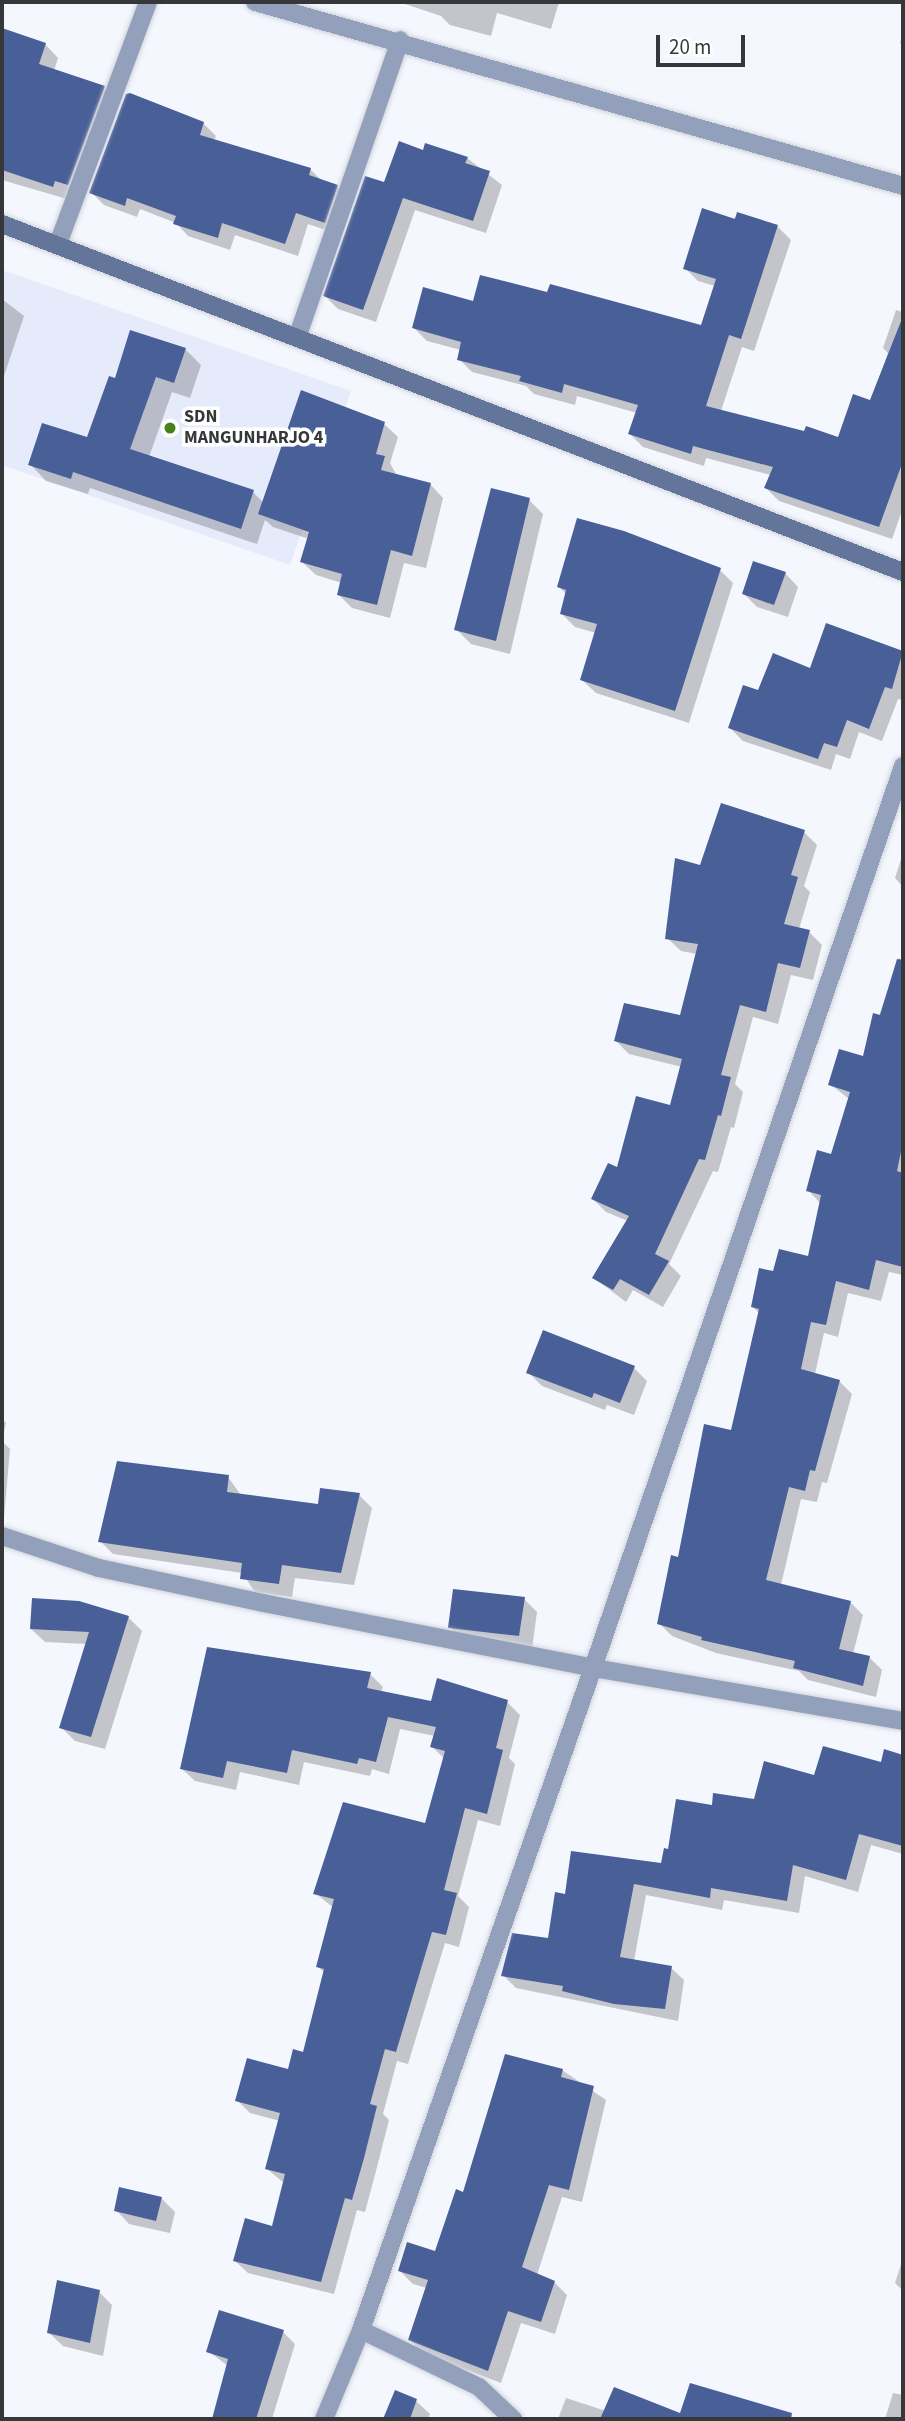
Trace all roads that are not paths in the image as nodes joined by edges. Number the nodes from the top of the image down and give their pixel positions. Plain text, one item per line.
1 (148, 2) edge
2 (255, 2) edge
3 (400, 40) junction
4 (903, 186) edge
5 (2, 224) edge
6 (58, 244) junction
7 (298, 335) junction
8 (903, 572) edge
9 (903, 766) edge
10 (2, 1535) edge
11 (593, 1668) junction
12 (903, 1721) edge
13 (361, 2330) junction
14 (324, 2419) edge
15 (513, 2419) edge

1 - 6 street
2 - 3 street
3 - 4 street
3 - 7 street
5 - 6 main road
6 - 7 main road
7 - 8 main road
9 - 11 street
10 - 11 street
11 - 12 street
11 - 13 street
13 - 14 street
13 - 15 street

